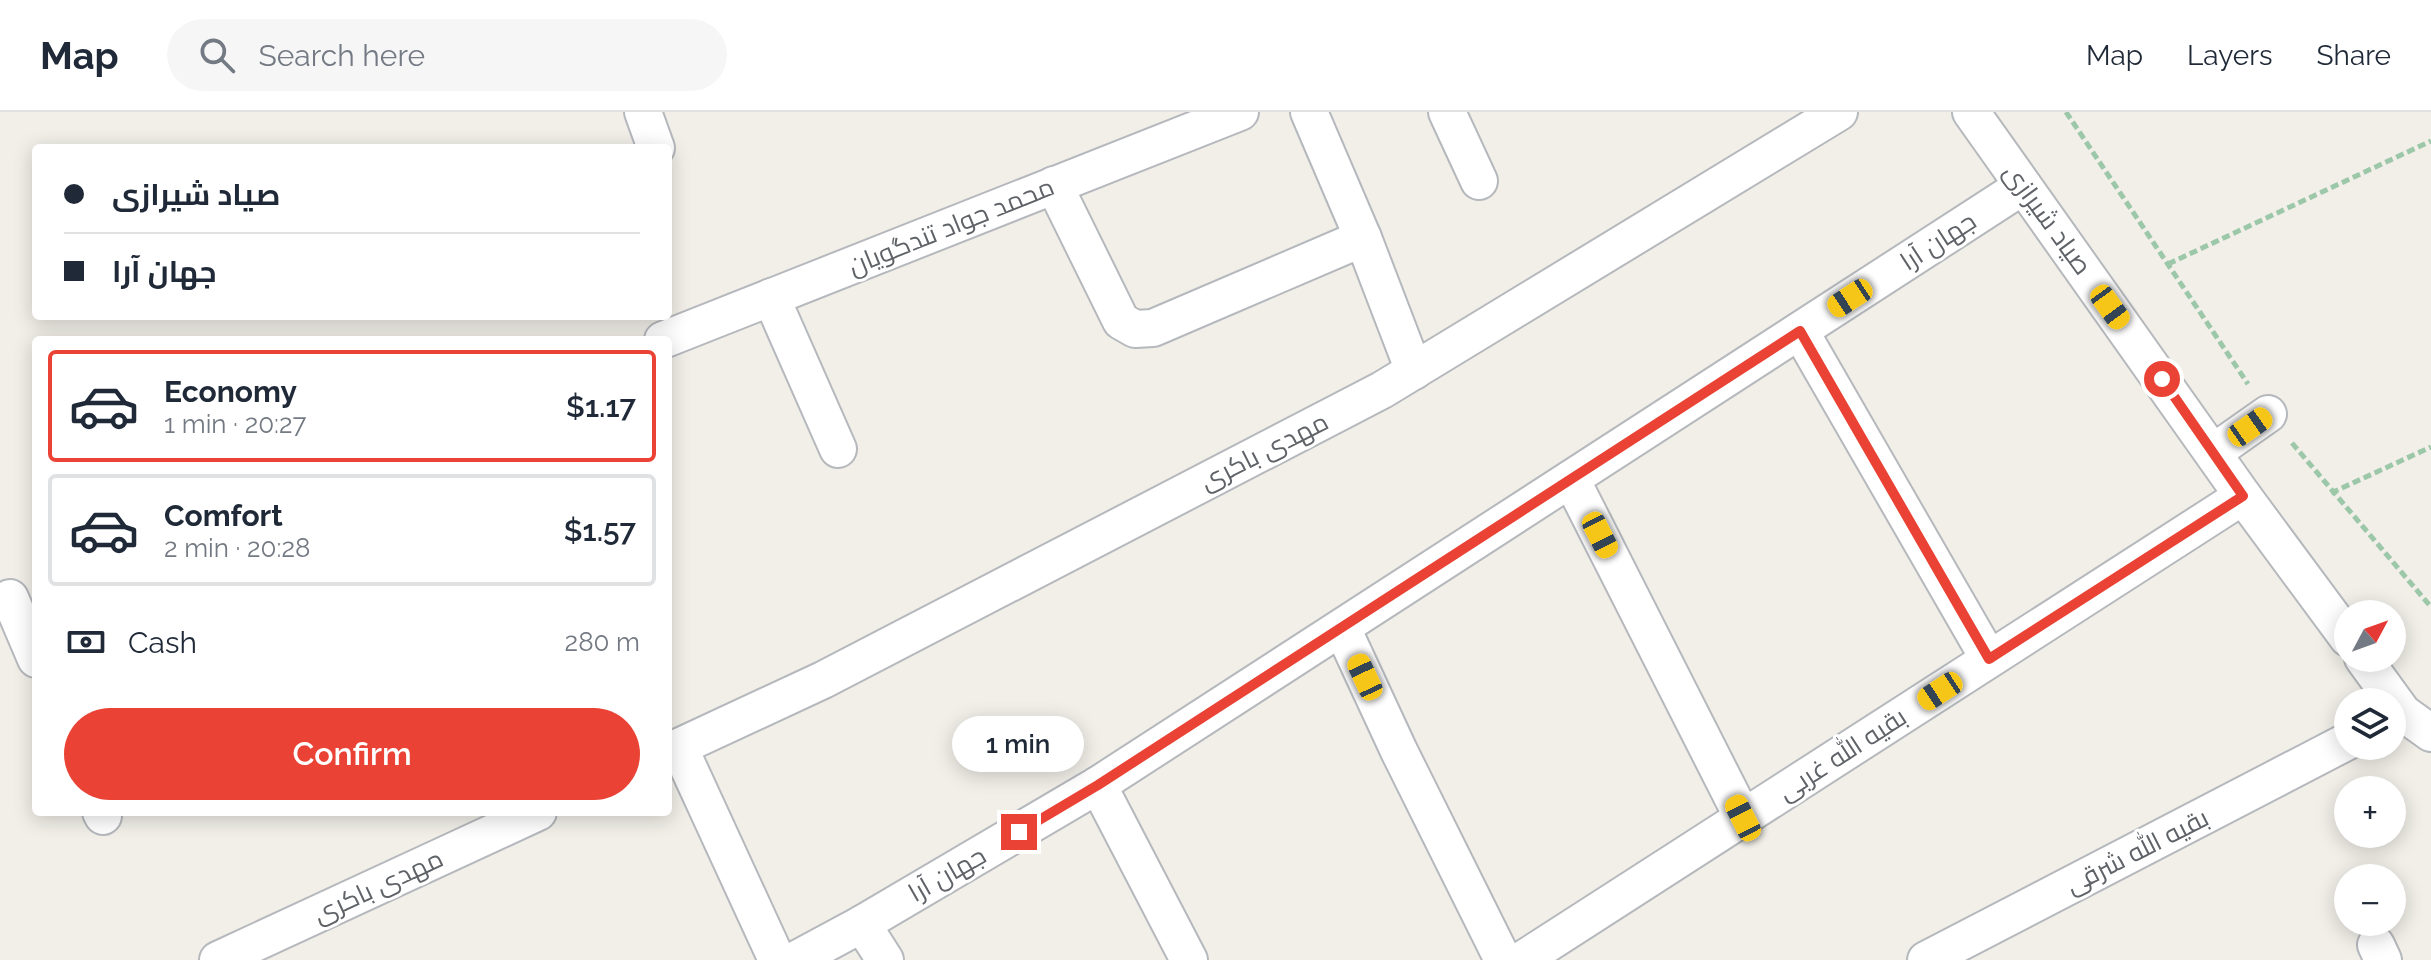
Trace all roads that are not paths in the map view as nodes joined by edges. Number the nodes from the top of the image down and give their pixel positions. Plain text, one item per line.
1 (643, 112) edge
2 (1240, 112) edge
3 (1309, 112) edge
4 (1447, 112) edge
5 (1839, 112) edge
6 (1971, 112) edge
7 (655, 144) edge
8 (1479, 181) dead end
9 (1054, 185) junction
10 (2023, 186) junction
11 (1363, 238) junction
12 (771, 297) junction
13 (1800, 331) junction
14 (672, 336) edge
15 (1414, 371) junction
16 (2268, 414) road end
17 (838, 449) dead end
18 (2214, 452) junction
19 (1571, 479) junction
20 (2243, 496) junction
21 (15, 596) edge
22 (2334, 619) edge
23 (1342, 628) junction
24 (32, 647) edge
25 (1989, 659) junction
26 (2373, 672) edge
27 (2409, 721) edge
28 (673, 749) edge
29 (2334, 749) edge
30 (1098, 785) junction
31 (529, 816) edge
32 (1743, 818) junction
33 (862, 924) junction
34 (1974, 949) edge
35 (218, 960) edge
36 (777, 960) edge
37 (795, 960) edge
38 (885, 960) edge
39 (1189, 960) edge
40 (1503, 960) edge
41 (1522, 960) edge
42 (1926, 960) edge

1 - 7 street
2 - 9 street, محمد جواد تندگویان
3 - 11 street
4 - 8 street
5 - 15 street, مهدی باکری
6 - 10 street, صیاد شیرازی
9 - 11 street
9 - 12 street, محمد جواد تندگویان
10 - 13 street, جهان آرا
10 - 18 street, صیاد شیرازی
11 - 15 street
12 - 14 street, محمد جواد تندگویان
12 - 17 street
13 - 19 street, جهان آرا
13 - 25 street
15 - 28 street, مهدی باکری
16 - 18 street
18 - 20 street, صیاد شیرازی
19 - 23 street, جهان آرا
19 - 32 street
20 - 22 street, صیاد شیرازی
20 - 25 street, بقیه الله غربی
21 - 24 street
23 - 30 street, جهان آرا
23 - 40 street
25 - 32 street, بقیه الله غربی
26 - 27 street
28 - 36 street
29 - 34 street, بقیه الله شرقی
30 - 33 street, جهان آرا
30 - 39 street
31 - 35 street, مهدی باکری
32 - 41 street, بقیه الله غربی
33 - 37 street, جهان آرا
33 - 38 street
34 - 42 street, بقیه الله شرقی

